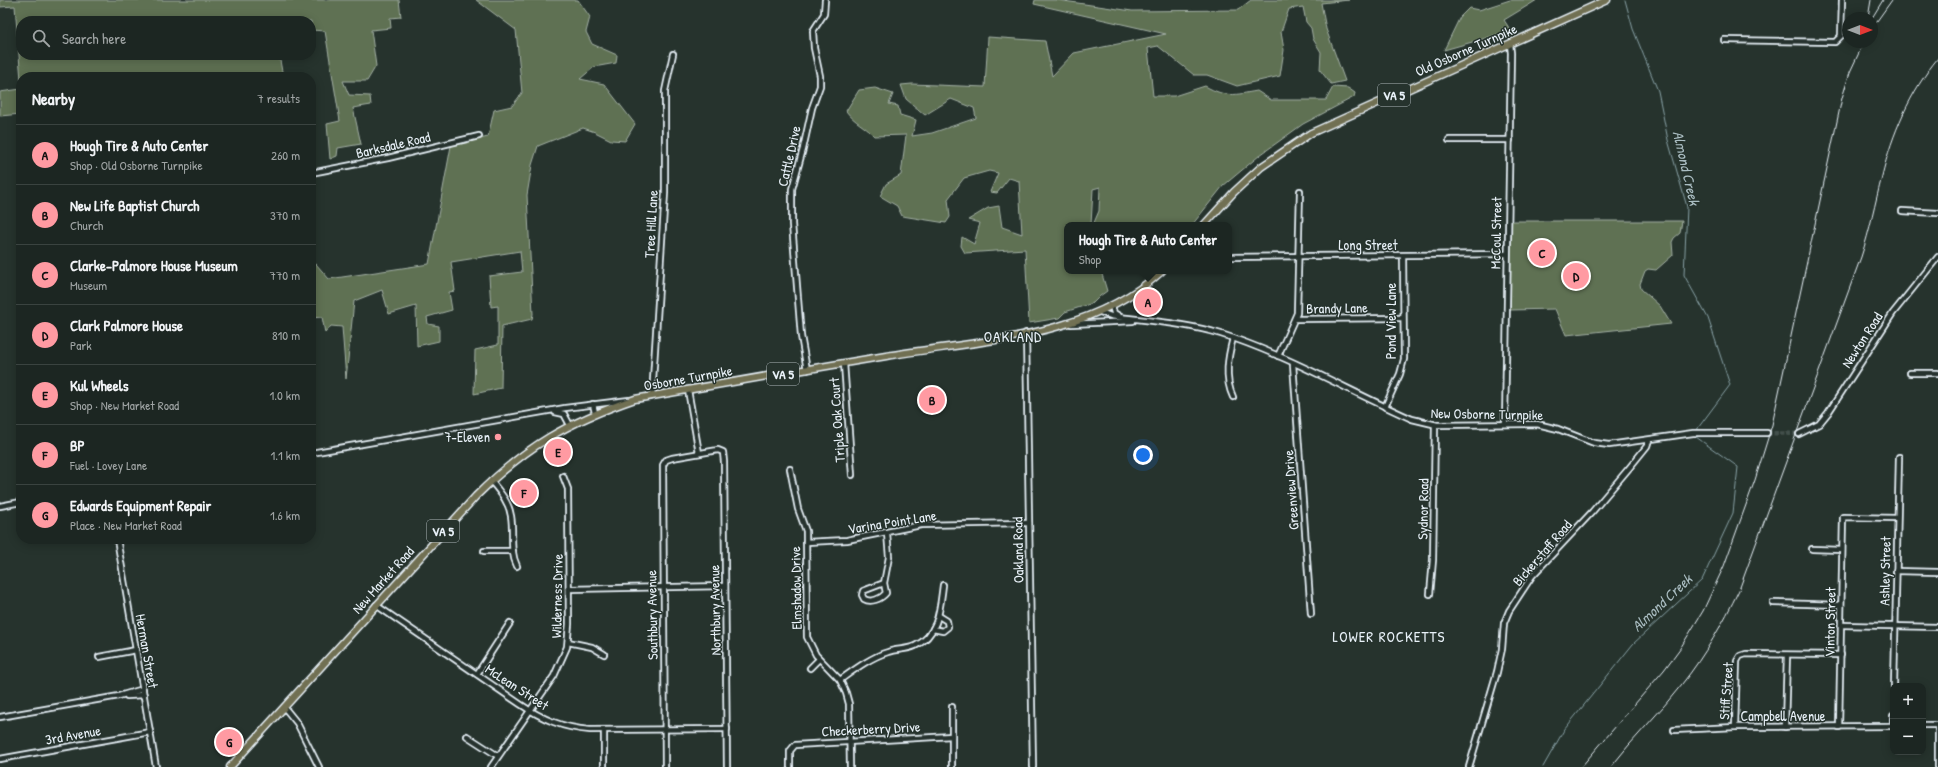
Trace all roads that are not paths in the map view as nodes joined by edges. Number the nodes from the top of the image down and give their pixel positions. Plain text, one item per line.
1 (824, 0) edge
2 (1606, 0) edge
3 (1842, 0) edge
4 (1724, 40) dead end
5 (1510, 44) junction
6 (673, 54) dead end
7 (479, 136) dead end
8 (1449, 140) dead end
9 (1510, 140) junction
10 (316, 172) edge
11 (1300, 191) dead end
12 (1902, 212) dead end
13 (1938, 213) edge
14 (1207, 222) edge
15 (1507, 254) junction
16 (1402, 256) junction
17 (1232, 257) edge
18 (1298, 257) junction
19 (1938, 257) edge
20 (1158, 274) edge
21 (1112, 306) junction
22 (1100, 312) junction
23 (1120, 317) junction
24 (1403, 318) junction
25 (1296, 319) junction
26 (1142, 321) junction
27 (1069, 324) junction
28 (1026, 333) junction
29 (1233, 338) junction
30 (1278, 356) junction
31 (844, 363) junction
32 (1293, 364) junction
33 (806, 370) junction
34 (1910, 373) dead end
35 (1938, 373) edge
36 (688, 390) junction
37 (652, 396) junction
38 (1233, 397) dead end
39 (635, 399) junction
40 (593, 404) junction
41 (1385, 407) junction
42 (550, 412) junction
43 (595, 413) junction
44 (1505, 424) junction
45 (570, 425) junction
46 (1435, 425) junction
47 (1767, 432) tunnel mouth
48 (1801, 432) tunnel mouth
49 (1649, 440) junction
50 (316, 452) edge
51 (699, 453) junction
52 (1899, 457) dead end
53 (790, 469) dead end
54 (852, 474) dead end
55 (562, 476) dead end
56 (491, 481) junction
57 (16, 503) edge
58 (0, 506) edge
59 (1897, 518) junction
60 (1029, 523) junction
61 (887, 533) junction
62 (806, 542) junction
63 (118, 544) edge
64 (1812, 549) dead end
65 (1842, 550) junction
66 (484, 551) dead end
67 (513, 551) junction
68 (517, 566) dead end
69 (1896, 571) junction
70 (1938, 572) edge
71 (884, 583) junction
72 (943, 585) dead end
73 (725, 586) junction
74 (569, 588) junction
75 (663, 588) junction
76 (1430, 594) dead end
77 (1773, 603) dead end
78 (376, 605) junction
79 (1841, 605) junction
80 (1311, 614) dead end
81 (938, 616) junction
82 (510, 623) dead end
83 (1841, 625) junction
84 (1895, 627) junction
85 (1938, 627) edge
86 (933, 629) junction
87 (568, 642) junction
88 (136, 650) junction
89 (604, 654) dead end
90 (1787, 655) junction
91 (1840, 656) junction
92 (99, 657) dead end
93 (819, 659) junction
94 (810, 668) dead end
95 (477, 674) junction
96 (840, 680) junction
97 (1894, 683) edge
98 (143, 689) junction
99 (144, 695) junction
100 (119, 696) junction
101 (284, 707) junction
102 (952, 707) dead end
103 (530, 711) junction
104 (0, 717) edge
105 (1890, 726) edge
106 (1926, 726) edge
107 (1938, 726) edge
108 (1735, 727) junction
109 (1785, 727) junction
110 (1839, 727) junction
111 (727, 728) junction
112 (665, 729) junction
113 (604, 730) junction
114 (1674, 730) dead end
115 (150, 732) junction
116 (467, 736) dead end
117 (952, 736) junction
118 (849, 741) junction
119 (498, 756) junction
120 (0, 759) edge
121 (156, 767) edge
122 (230, 767) edge
123 (319, 767) edge
124 (491, 767) edge
125 (604, 767) edge
126 (665, 767) edge
127 (727, 767) edge
128 (790, 767) edge
129 (850, 767) edge
130 (952, 767) edge
131 (1033, 767) edge
132 (1469, 767) edge
133 (1938, 767) edge

1 - 33 street, Cattle Drive
2 - 5 main road, Old Osborne Turnpike / VA 5
3 - 4 street
5 - 9 street, McCoul Street
5 - 14 main road, Old Osborne Turnpike / VA 5
6 - 37 street, Tree Hill Lane
7 - 10 street, Barksdale Road
8 - 9 street
9 - 15 street, McCoul Street
11 - 18 street
12 - 13 street
15 - 16 street, Long Street
15 - 44 street, McCoul Street
16 - 18 street, Long Street
16 - 24 street, Pond View Lane
17 - 18 street, Long Street
18 - 25 street
19 - 48 street, Newton Road
20 - 21 main road, VA 5
21 - 22 main road, VA 5
21 - 23 street
22 - 23 street, New Osborne Turnpike
22 - 27 main road, VA 5
23 - 26 street, New Osborne Turnpike
24 - 25 street, Brandy Lane
24 - 41 street, Pond View Lane
25 - 30 street
26 - 27 street, New Osborne Turnpike
26 - 29 street, New Osborne Turnpike
27 - 28 main road, Osborne Turnpike / VA 5
28 - 31 main road, Osborne Turnpike / VA 5
28 - 60 street, Oakland Road
29 - 30 street, New Osborne Turnpike
29 - 38 street
30 - 32 street, New Osborne Turnpike
31 - 33 main road, Osborne Turnpike / VA 5
31 - 54 street, Triple Oak Court
32 - 41 street, New Osborne Turnpike
32 - 80 street, Greenview Drive
33 - 36 main road, Osborne Turnpike / VA 5
34 - 35 street
36 - 37 main road, Osborne Turnpike / VA 5
36 - 51 street
37 - 39 main road, Osborne Turnpike / VA 5
39 - 40 street, Osborne Turnpike
39 - 43 main road, New Market Road / VA 5
40 - 42 street, Osborne Turnpike
40 - 43 street
41 - 46 street, New Osborne Turnpike
42 - 45 street
42 - 50 street, Osborne Turnpike
43 - 45 main road, New Market Road / VA 5
44 - 46 street, New Osborne Turnpike
44 - 49 street, New Osborne Turnpike
45 - 56 main road, New Market Road / VA 5
46 - 76 street, Sydnor Road
47 - 49 street, New Osborne Turnpike
49 - 132 street, Bickerstaff Road
51 - 73 street, Northbury Avenue
51 - 75 street, Southbury Avenue
52 - 59 street, Ashley Street
53 - 62 street, Elmshadow Drive
55 - 74 street, Wilderness Drive
56 - 67 street
56 - 78 main road, New Market Road / VA 5
57 - 58 street
59 - 65 street, Vinton Street
59 - 69 street, Ashley Street
60 - 61 street, Varina Point Lane
60 - 131 street, Oakland Road
61 - 62 street, Varina Point Lane
61 - 71 street
62 - 93 street, Elmshadow Drive
63 - 88 street, Herman Street
64 - 65 street
65 - 79 street, Vinton Street
66 - 67 street
67 - 68 street
69 - 70 street
69 - 84 street, Ashley Street
71 - 71 street
72 - 81 street
73 - 75 street
73 - 111 street, Northbury Avenue
74 - 75 street
74 - 87 street, Wilderness Drive
75 - 112 street, Southbury Avenue
77 - 79 street
78 - 95 street, McLean Street
78 - 101 main road, New Market Road / VA 5
79 - 83 street, Vinton Street
81 - 86 street
81 - 86 street
82 - 95 street
83 - 84 street
83 - 91 street, Vinton Street
84 - 85 street
84 - 97 street, Ashley Street
86 - 96 street
87 - 89 street
87 - 103 street, Wilderness Drive
88 - 92 street
88 - 98 street, Herman Street
90 - 91 street
90 - 108 street, Stiff Street
90 - 109 street
91 - 110 street, Vinton Street
93 - 94 street
93 - 96 street, Elmshadow Drive
95 - 103 street, McLean Street
96 - 118 street, Elmshadow Drive
98 - 99 street, Herman Street
98 - 100 street
99 - 100 street
99 - 115 street, Herman Street
100 - 104 street
101 - 122 main road, New Market Road / VA 5
101 - 123 street
102 - 117 street
103 - 113 street, McLean Street
103 - 119 street, Wilderness Drive
105 - 110 street, Campbell Avenue
106 - 107 street
107 - 133 street
108 - 109 street, Campbell Avenue
108 - 114 street, Campbell Avenue
109 - 110 street, Campbell Avenue
111 - 112 street, McLean Street
111 - 127 street, Northbury Avenue
112 - 113 street, McLean Street
112 - 126 street, Southbury Avenue
113 - 125 street
115 - 120 street, 3rd Avenue
115 - 121 street, Herman Street
116 - 119 street
117 - 118 street, Checkerberry Drive
117 - 130 street
118 - 128 street, Checkerberry Drive
118 - 129 street, Elmshadow Drive
119 - 124 street, Wilderness Drive

